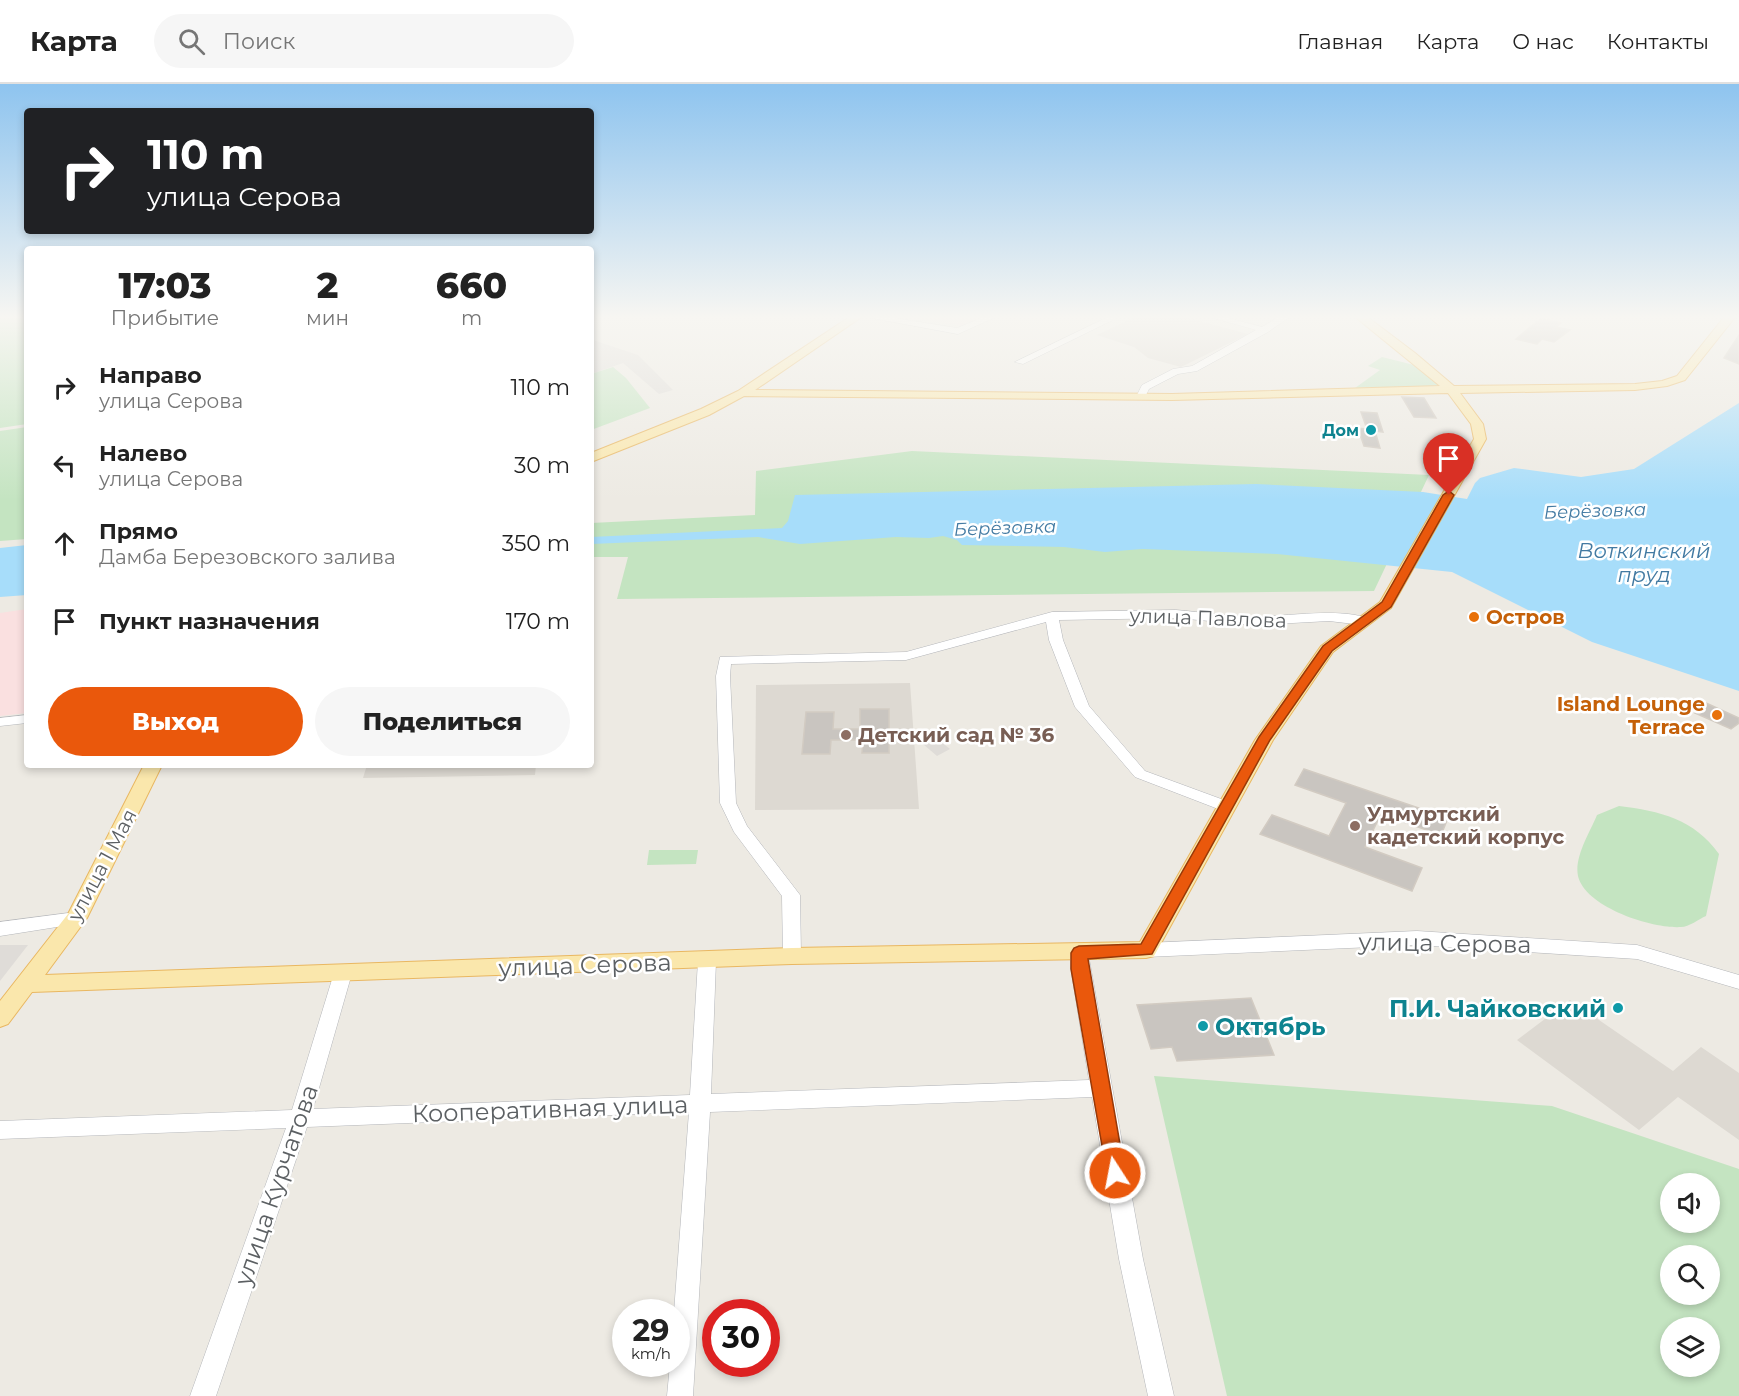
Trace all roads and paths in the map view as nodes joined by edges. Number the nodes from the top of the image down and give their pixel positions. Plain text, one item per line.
1 (766, 377) edge
2 (1164, 377) edge
3 (1436, 377) edge
4 (1682, 377) edge
5 (1451, 389) junction
6 (742, 393) junction
7 (1141, 398) junction
8 (594, 457) edge
9 (1052, 616) junction
10 (1363, 621) junction
11 (24, 719) edge
12 (0, 722) edge
13 (151, 768) edge
14 (1226, 807) junction
15 (76, 918) junction
16 (0, 928) edge
17 (1146, 950) junction
18 (1079, 953) junction
19 (792, 956) junction
20 (707, 961) junction
21 (343, 972) junction
22 (1739, 982) edge
23 (24, 984) junction
24 (0, 1018) edge
25 (1100, 1088) junction
26 (700, 1103) junction
27 (300, 1118) junction
28 (0, 1130) edge
29 (203, 1396) edge
30 (680, 1396) edge
31 (1161, 1396) edge

1 - 6 main road
2 - 7 street
3 - 5 main road
4 - 5 main road
5 - 7 main road
5 - 10 main road
6 - 7 main road
6 - 8 main road
9 - 10 street, улица Павлова
9 - 14 street
9 - 19 street, улица Павлова
10 - 14 main road
11 - 12 street
13 - 15 main road, улица 1 Мая
14 - 17 main road
15 - 16 street
15 - 23 main road, улица 1 Мая
17 - 18 main road, улица Серова
17 - 22 street, улица Серова
18 - 19 main road, улица Серова
18 - 25 street
19 - 20 main road, улица Серова
20 - 21 main road, улица Серова
20 - 26 street
21 - 23 main road, улица Серова
21 - 27 street, улица Курчатова
23 - 24 main road, улица 1 Мая
25 - 26 street, Кооперативная улица
25 - 31 street
26 - 27 street, Кооперативная улица
26 - 30 street
27 - 28 street, Кооперативная улица
27 - 29 street, улица Курчатова

